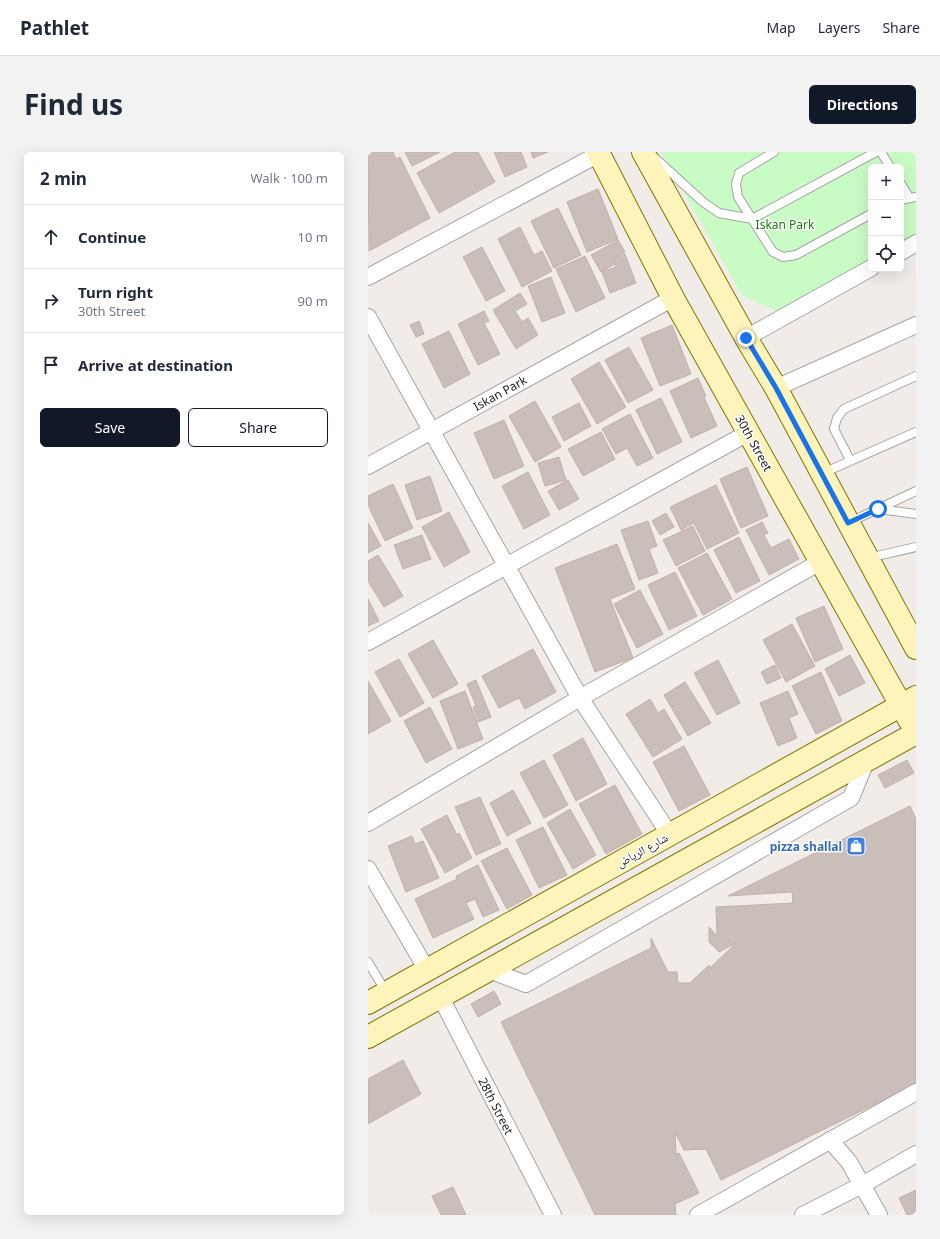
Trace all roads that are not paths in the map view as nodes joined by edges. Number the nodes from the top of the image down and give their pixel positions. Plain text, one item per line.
1 (643, 152) edge
2 (648, 152) edge
3 (774, 152) edge
4 (876, 152) edge
5 (881, 152) edge
6 (598, 153) edge
7 (888, 164) edge
8 (904, 189) edge
9 (909, 198) edge
10 (868, 216) edge
11 (752, 219) junction
12 (916, 243) edge
13 (904, 250) edge
14 (868, 270) edge
15 (368, 277) edge
16 (673, 298) junction
17 (368, 317) edge
18 (916, 325) edge
19 (746, 338) junction
20 (916, 376) edge
21 (776, 388) junction
22 (432, 431) junction
23 (916, 432) edge
24 (748, 433) junction
25 (850, 460) junction
26 (368, 466) edge
27 (821, 474) junction
28 (916, 491) edge
29 (878, 509) junction
30 (916, 514) edge
31 (848, 523) junction
32 (916, 546) edge
33 (867, 558) junction
34 (820, 562) junction
35 (506, 566) junction
36 (368, 642) edge
37 (916, 648) edge
38 (580, 698) junction
39 (908, 702) edge
40 (916, 733) edge
41 (867, 759) junction
42 (368, 823) edge
43 (670, 835) junction
44 (368, 868) edge
45 (368, 962) edge
46 (427, 970) junction
47 (489, 970) junction
48 (440, 996) junction
49 (377, 998) edge
50 (368, 1037) edge
51 (916, 1092) edge
52 (830, 1140) junction
53 (916, 1154) edge
54 (862, 1185) junction
55 (553, 1215) edge
56 (698, 1215) edge
57 (803, 1215) edge
58 (879, 1215) edge

1 - 19 street
2 - 11 lane
3 - 11 lane
4 - 11 lane
5 - 7 lane
6 - 15 street
6 - 16 street, 30th Street
8 - 9 lane
10 - 11 lane
12 - 13 street
14 - 19 street
16 - 22 street, Iskan Park
16 - 24 street, 30th Street
17 - 22 street
18 - 21 street
19 - 21 street
20 - 25 lane
21 - 27 street
22 - 26 street, Iskan Park
22 - 35 street
23 - 25 lane
24 - 34 street, 30th Street
24 - 35 street
25 - 27 lane
27 - 31 street
28 - 29 lane
29 - 30 lane
29 - 31 lane
31 - 33 street
32 - 33 lane
33 - 37 street
34 - 38 street
34 - 39 street, 30th Street
35 - 36 street
35 - 38 street
38 - 42 street
38 - 43 street
39 - 40 street, 30th Street
39 - 43 street, شارع الرياض
40 - 41 street
41 - 47 street
41 - 47 street
43 - 46 street, شارع الرياض
44 - 46 street
45 - 49 lane
46 - 49 street, شارع الرياض
47 - 48 street
48 - 50 street
48 - 55 street, 28th Street
51 - 52 street
52 - 54 street
52 - 56 street
53 - 54 street
54 - 57 street
54 - 58 street

